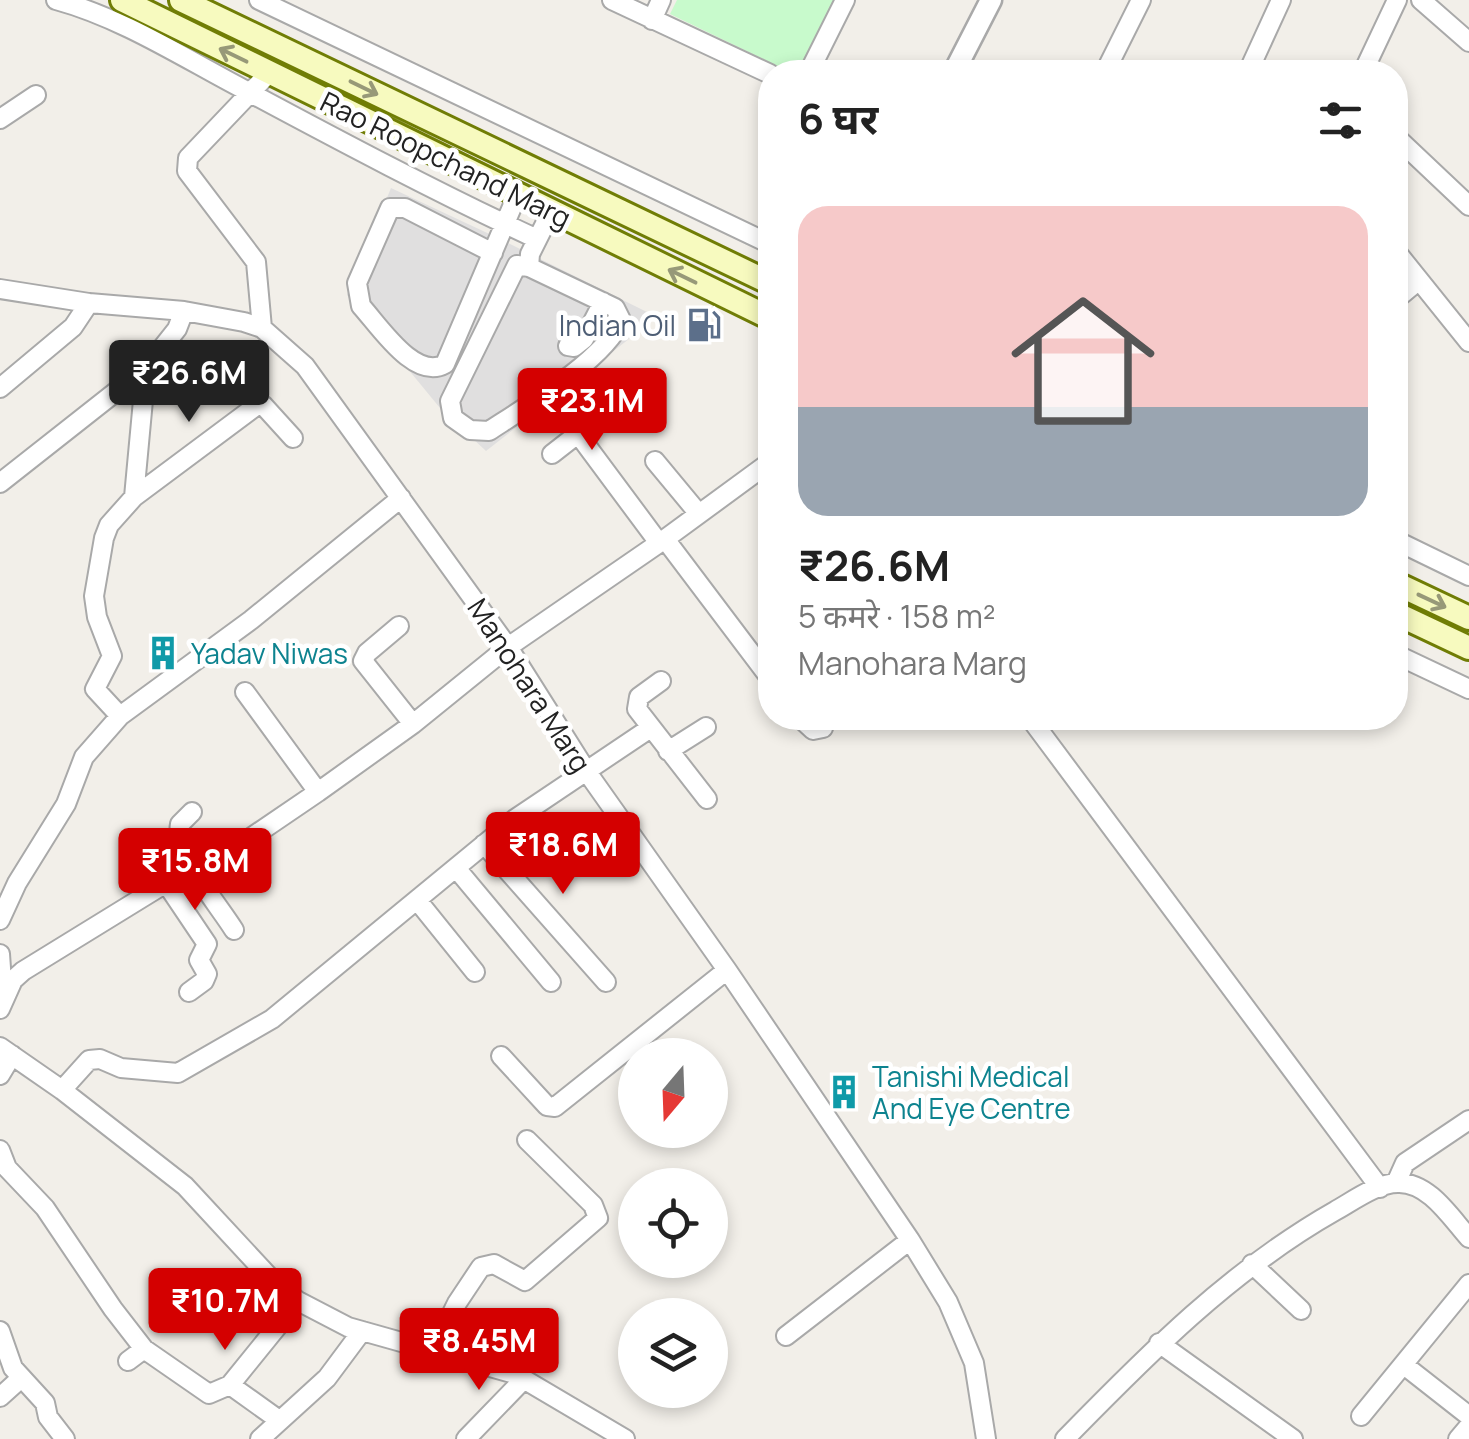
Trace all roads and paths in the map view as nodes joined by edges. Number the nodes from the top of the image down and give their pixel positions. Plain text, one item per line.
1 (56, 0) edge
2 (122, 0) edge
3 (181, 0) edge
4 (259, 0) edge
5 (612, 0) edge
6 (661, 0) edge
7 (845, 0) edge
8 (990, 0) edge
9 (1141, 0) edge
10 (1281, 0) edge
11 (1398, 0) edge
12 (1421, 0) edge
13 (652, 20) junction
14 (1469, 42) edge
15 (815, 60) edge
16 (960, 60) edge
17 (1110, 60) edge
18 (1254, 60) edge
19 (1370, 60) edge
20 (758, 69) edge
21 (268, 73) junction
22 (250, 93) junction
23 (36, 95) dead end
24 (0, 119) edge
25 (1408, 148) edge
26 (518, 193) junction
27 (1469, 206) edge
28 (552, 210) junction
29 (504, 225) junction
30 (758, 238) edge
31 (538, 239) junction
32 (492, 253) junction
33 (1408, 266) edge
34 (529, 267) junction
35 (758, 277) edge
36 (1420, 280) junction
37 (0, 289) edge
38 (1408, 290) edge
39 (603, 302) junction
40 (89, 303) junction
41 (184, 311) junction
42 (758, 312) edge
43 (262, 328) junction
44 (1466, 333) edge
45 (568, 346) dead end
46 (146, 368) junction
47 (0, 388) edge
48 (602, 415) dead end
49 (578, 434) junction
50 (293, 438) dead end
51 (552, 454) dead end
52 (656, 461) dead end
53 (758, 471) edge
54 (0, 483) edge
55 (134, 498) junction
56 (401, 498) junction
57 (699, 514) junction
58 (662, 542) junction
59 (1408, 546) edge
60 (1469, 576) edge
61 (1408, 589) edge
62 (1469, 618) edge
63 (1408, 619) edge
64 (399, 626) dead end
65 (508, 647) junction
66 (1469, 648) edge
67 (1408, 660) edge
68 (758, 663) edge
69 (661, 681) dead end
70 (1469, 689) edge
71 (245, 692) dead end
72 (120, 716) junction
73 (413, 724) junction
74 (706, 727) dead end
75 (650, 729) junction
76 (1039, 730) edge
77 (668, 751) junction
78 (587, 772) junction
79 (318, 792) junction
80 (707, 799) dead end
81 (192, 812) dead end
82 (484, 844) junction
83 (456, 868) junction
84 (194, 870) junction
85 (166, 883) junction
86 (416, 900) junction
87 (0, 920) edge
88 (234, 930) dead end
89 (0, 954) edge
90 (727, 970) junction
91 (475, 972) dead end
92 (551, 982) dead end
93 (606, 982) dead end
94 (189, 992) dead end
95 (2, 1006) edge
96 (6, 1051) edge
97 (502, 1056) dead end
98 (0, 1075) edge
99 (62, 1090) junction
100 (1469, 1120) edge
101 (527, 1140) dead end
102 (0, 1150) edge
103 (1388, 1185) junction
104 (1469, 1238) edge
105 (910, 1240) junction
106 (1252, 1264) junction
107 (1469, 1284) edge
108 (298, 1301) junction
109 (1301, 1310) dead end
110 (0, 1330) edge
111 (362, 1331) junction
112 (786, 1336) dead end
113 (1159, 1343) junction
114 (144, 1349) junction
115 (434, 1350) junction
116 (128, 1361) dead end
117 (1404, 1365) junction
118 (524, 1378) junction
119 (20, 1379) junction
120 (230, 1385) junction
121 (0, 1397) edge
122 (1362, 1416) dead end
123 (1469, 1416) edge
124 (279, 1420) junction
125 (1469, 1426) edge
126 (981, 1435) edge
127 (65, 1439) edge
128 (260, 1439) edge
129 (466, 1439) edge
130 (625, 1439) edge
131 (1065, 1439) edge
132 (1293, 1439) edge
133 (1458, 1439) edge

1 - 22 street
21 -> 2 main road, Rao Roopchand Marg
3 -> 35 main road, Rao Roopchand Marg
4 - 30 street
5 - 13 street
6 - 13 street
7 - 15 street
8 - 16 street
9 - 17 street
10 - 18 street
11 - 19 street
12 - 14 street
13 - 20 street
21 - 22 street
21 - 26 main road, Rao Roopchand Marg
22 - 29 street
22 - 43 street
23 - 24 street
25 - 27 street
26 - 28 main road, Rao Roopchand Marg
26 - 29 street
28 - 31 street
42 -> 28 main road, Rao Roopchand Marg
29 - 31 street
29 - 32 street
31 - 34 street
32 - 32 street
33 - 36 street
34 - 39 street
34 - 39 street
36 - 38 street
36 - 44 street
37 - 40 street, Manohara Marg
39 - 45 street
40 - 41 street, Manohara Marg
40 - 47 street
41 - 43 street, Manohara Marg
41 - 46 street
43 - 56 street, Manohara Marg
46 - 54 street
46 - 55 street
48 - 49 street
49 - 51 street
49 - 58 street
50 - 55 street
52 - 57 street
53 - 57 street
55 - 72 street
56 - 65 street, Manohara Marg
56 - 72 street
57 - 58 street
58 - 65 street
58 - 68 street
59 - 60 street
61 -> 62 main road
63 - 66 main road
64 - 73 street
65 - 73 street
65 - 78 street, Manohara Marg
67 - 70 street
69 - 75 street
71 - 79 street
72 - 87 street
73 - 79 street
74 - 77 street
75 - 77 street
75 - 78 street
76 - 103 street
77 - 80 street
78 - 82 street
78 - 90 street, Manohara Marg
79 - 84 street
81 - 84 street
82 - 83 street
82 - 93 street
83 - 86 street
83 - 92 street
84 - 85 street
84 - 88 street
85 - 94 street
85 - 95 street
86 - 91 street
86 - 99 street
89 - 95 street
90 - 97 street
90 - 105 street, Manohara Marg
96 - 98 street
96 - 99 street
99 - 108 street
100 - 103 street
101 - 115 street
102 - 114 street
103 - 104 street
103 - 106 street
105 - 112 street
105 - 126 street, Manohara Marg
106 - 109 street
106 - 113 street
107 - 117 street
108 - 111 street
108 - 120 street
110 - 119 street
111 - 115 street
111 - 124 street
113 - 131 street
113 - 132 street
114 - 116 street
114 - 120 street
115 - 118 street
117 - 122 street
117 - 123 street
118 - 129 street
118 - 130 street
119 - 121 street
119 - 127 street
120 - 124 street
124 - 128 street
125 - 133 street

